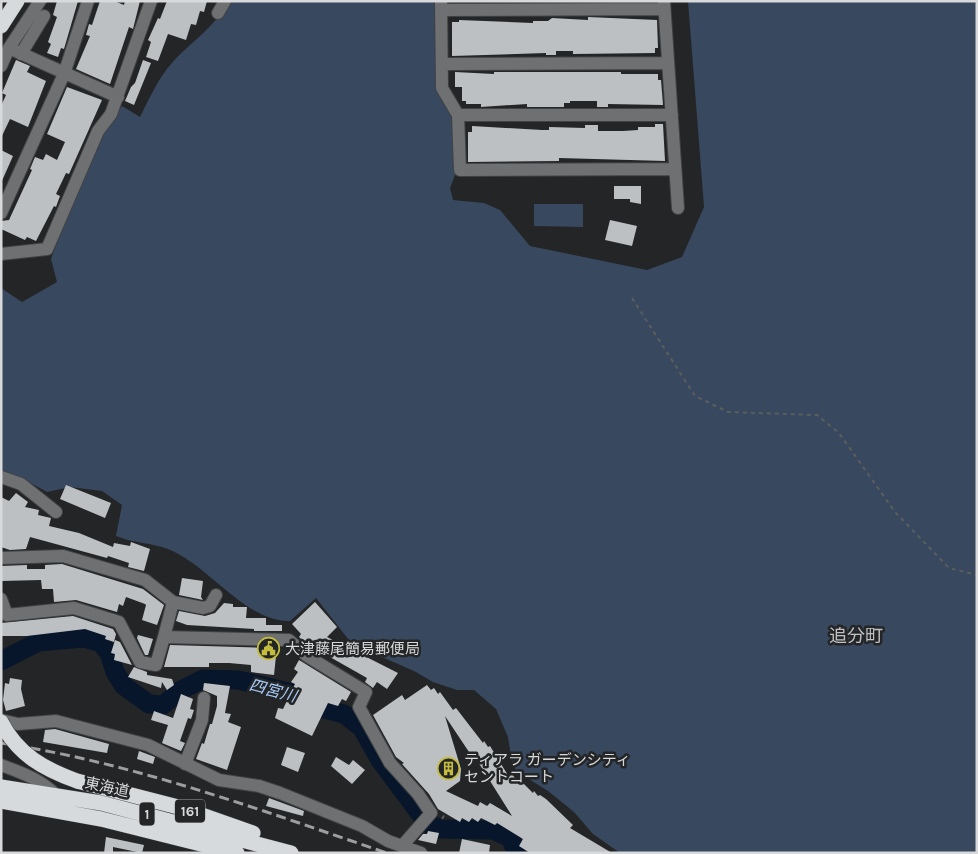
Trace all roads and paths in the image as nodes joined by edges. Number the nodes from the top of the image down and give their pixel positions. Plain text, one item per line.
1 (17, 1) edge
2 (40, 1) edge
3 (88, 1) edge
4 (152, 1) edge
5 (225, 1) edge
6 (664, 5) edge
7 (441, 6) edge
8 (218, 13) dead end
9 (44, 16) dead end
10 (1, 26) edge
11 (9, 48) junction
12 (22, 54) junction
13 (668, 63) junction
14 (442, 64) junction
15 (1, 66) edge
16 (64, 74) junction
17 (118, 97) junction
18 (672, 115) junction
19 (458, 116) junction
20 (676, 169) junction
21 (678, 208) dead end
22 (1, 212) edge
23 (1, 254) edge
24 (632, 298) dead end
25 (1, 477) edge
26 (56, 512) dead end
27 (1, 558) edge
28 (977, 575) edge
29 (216, 595) dead end
30 (1, 599) edge
31 (173, 602) junction
32 (164, 637) junction
33 (204, 698) dead end
34 (2, 719) edge
35 (184, 764) junction
36 (1, 765) edge
37 (1, 787) edge
38 (56, 795) junction
39 (1, 801) edge
40 (192, 841) junction
41 (402, 846) junction
42 (212, 853) edge
43 (237, 853) edge
44 (290, 853) edge
45 (298, 853) edge
46 (421, 853) edge

1 - 10 highway
2 - 11 street
3 - 16 street
4 - 17 street
5 - 8 street
6 - 7 street
6 - 13 street
7 - 14 street
9 - 12 street
11 - 12 street
11 - 15 street
12 - 16 street
13 - 14 street
13 - 18 street
14 - 19 street
16 - 17 street
16 - 22 street
17 - 23 street
18 - 19 street
18 - 20 street
19 - 20 street
20 - 21 street
24 - 28 path
25 - 26 street
27 - 31 street
29 - 31 street
30 - 32 street
31 - 32 street
32 - 41 street
33 - 35 street
34 - 35 street
34 - 45 highway, 161, bridge
35 - 41 street
36 - 38 street
37 - 38 highway, 東海道 / 1
38 - 44 highway, 東海道 / 1
39 - 40 highway, 1
40 - 42 street
40 - 43 highway, 1
41 - 46 street

